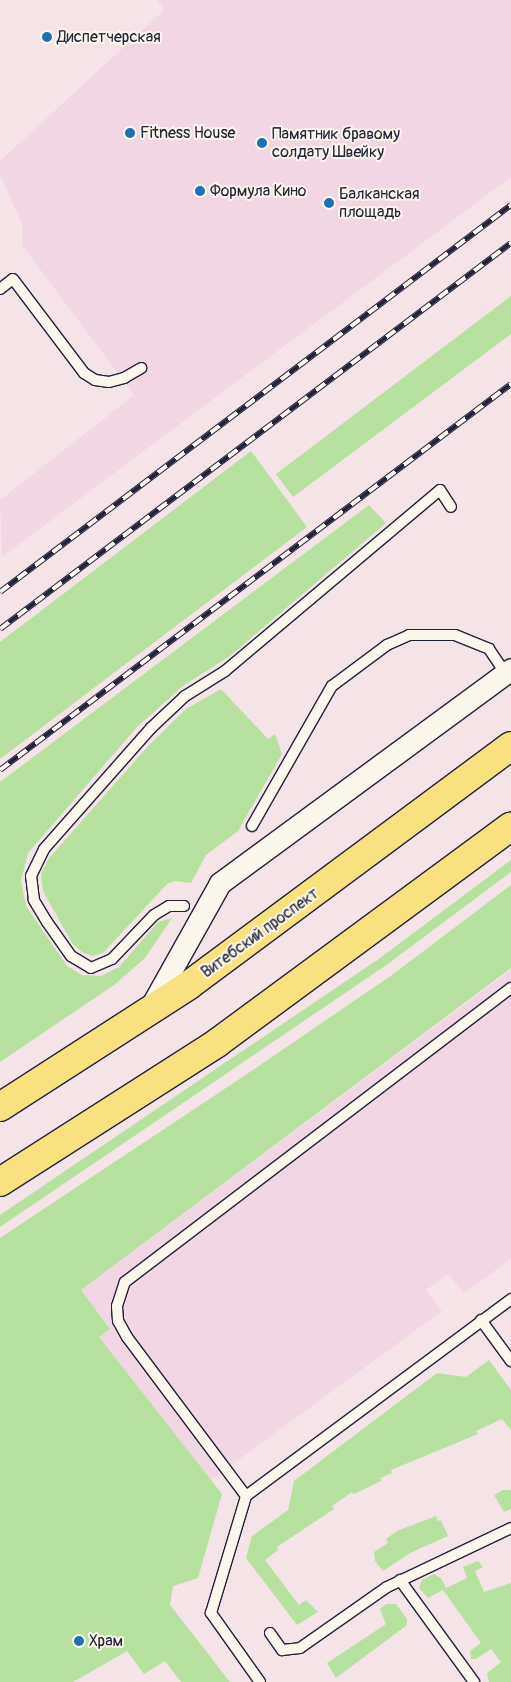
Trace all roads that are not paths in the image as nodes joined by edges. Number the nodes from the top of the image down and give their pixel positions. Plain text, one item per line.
1 (0, 289) edge
2 (141, 368) dead end
3 (452, 507) dead end
4 (507, 670) edge
5 (511, 746) edge
6 (252, 826) dead end
7 (511, 826) edge
8 (184, 906) dead end
9 (511, 988) edge
10 (146, 1014) junction
11 (0, 1107) edge
12 (0, 1182) edge
13 (511, 1299) edge
14 (481, 1320) junction
15 (511, 1361) edge
16 (246, 1496) junction
17 (511, 1528) edge
18 (400, 1580) junction
19 (270, 1633) dead end
20 (260, 1682) edge
21 (474, 1682) edge

1 - 2 lane
3 - 8 lane
4 - 6 lane
4 - 10 street
5 - 10 main road, Витебский проспект
7 - 12 main road
9 - 16 lane
10 - 11 main road, Витебский проспект
13 - 14 lane
14 - 15 lane
14 - 16 lane
16 - 20 lane
17 - 18 lane
18 - 19 lane
18 - 21 lane

